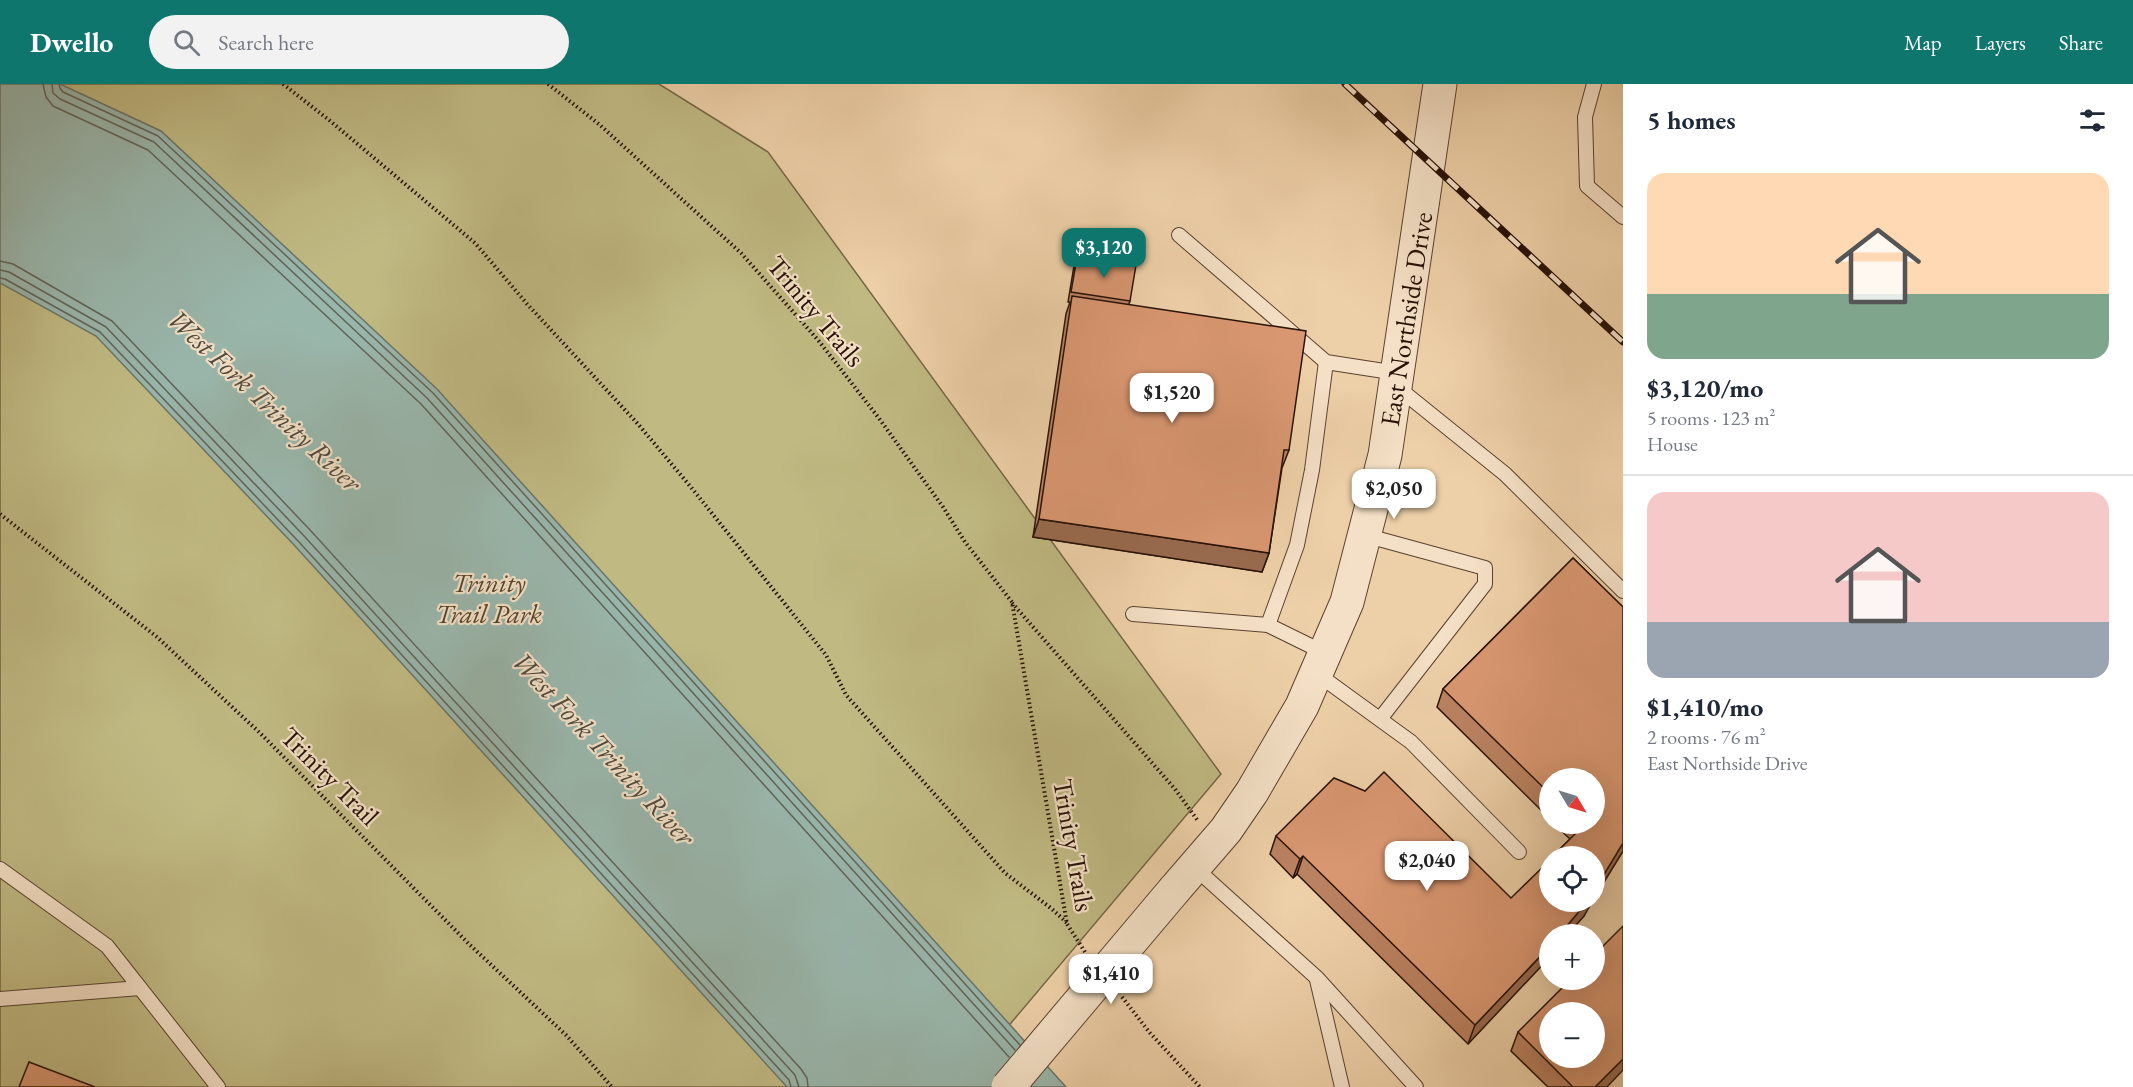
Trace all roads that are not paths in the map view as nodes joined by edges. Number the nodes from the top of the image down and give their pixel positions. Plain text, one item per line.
1 (1440, 84) edge
2 (1594, 84) edge
3 (1623, 217) edge
4 (1179, 235) dead end
5 (1326, 362) junction
6 (1396, 379) junction
7 (1364, 535) junction
8 (1623, 591) edge
9 (1133, 614) dead end
10 (1268, 625) junction
11 (1320, 663) junction
12 (1380, 719) junction
13 (1520, 852) dead end
14 (1195, 866) junction
15 (0, 869) edge
16 (1317, 978) junction
17 (140, 988) junction
18 (0, 999) edge
19 (218, 1087) edge
20 (1008, 1087) edge
21 (1342, 1087) edge
22 (1416, 1087) edge

1 - 6 street, East Northside Drive
2 - 3 lane
4 - 5 lane
5 - 6 lane
5 - 10 lane
6 - 7 street, East Northside Drive
6 - 8 lane
7 - 11 street, East Northside Drive
7 - 12 lane
9 - 10 lane
10 - 11 lane
11 - 12 lane
11 - 14 street, East Northside Drive
12 - 13 lane
14 - 16 lane
14 - 20 street, East Northside Drive, bridge
15 - 17 lane
16 - 21 lane
16 - 22 lane
17 - 18 lane
17 - 19 lane

